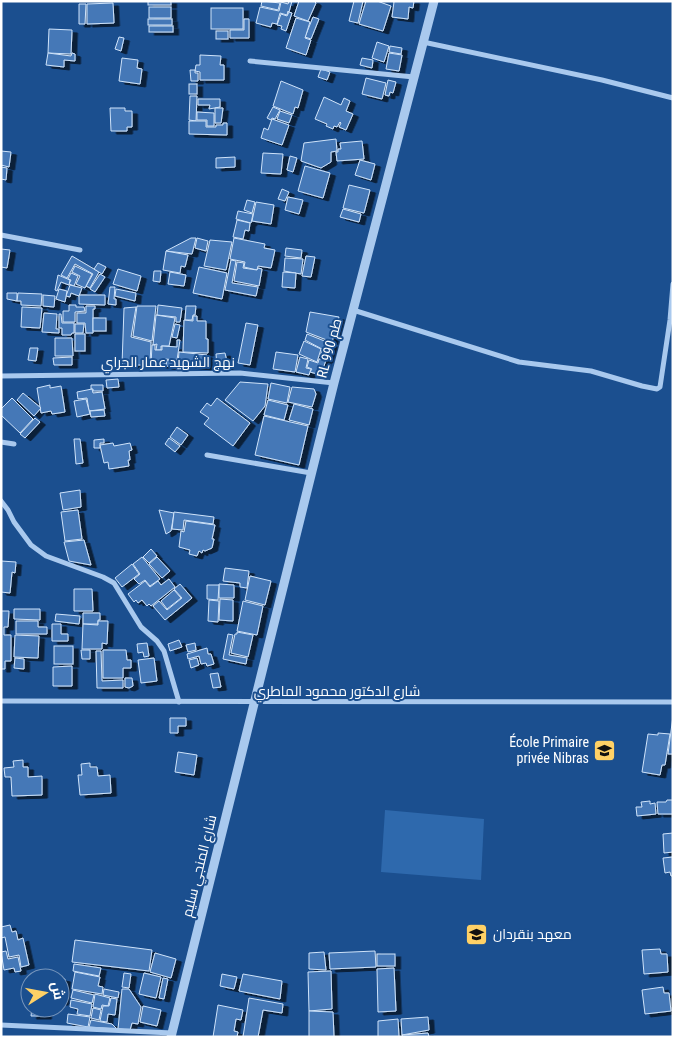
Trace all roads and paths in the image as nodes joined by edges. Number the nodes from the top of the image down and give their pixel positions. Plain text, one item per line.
1 (434, 1) edge
2 (424, 42) junction
3 (250, 61) dead end
4 (414, 78) junction
5 (672, 96) edge
6 (1, 235) edge
7 (80, 250) dead end
8 (673, 284) edge
9 (353, 310) junction
10 (1, 376) edge
11 (334, 384) junction
12 (1, 442) edge
13 (14, 444) dead end
14 (207, 455) dead end
15 (311, 473) junction
16 (1, 501) edge
17 (1, 702) edge
18 (179, 702) junction
19 (253, 702) junction
20 (673, 702) edge
21 (1, 1025) edge
22 (172, 1035) edge

1 - 2 street, RL طم 990
2 - 4 street, RL طم 990
2 - 5 street
3 - 4 street
4 - 9 street, RL طم 990
6 - 7 street
8 - 9 street
9 - 11 street, RL طم 990
10 - 11 street, نهج الشهيد عمار الجراي
11 - 15 street, RL طم 990
12 - 13 street
14 - 15 street
15 - 19 street, RL طم 990
16 - 18 street
17 - 18 street, شارع الدكتور محمود الماطري
18 - 19 street, شارع الدكتور محمود الماطري
19 - 20 street, شارع الدكتور محمود الماطري
19 - 22 street, شارع المنجي سليم
21 - 22 street

